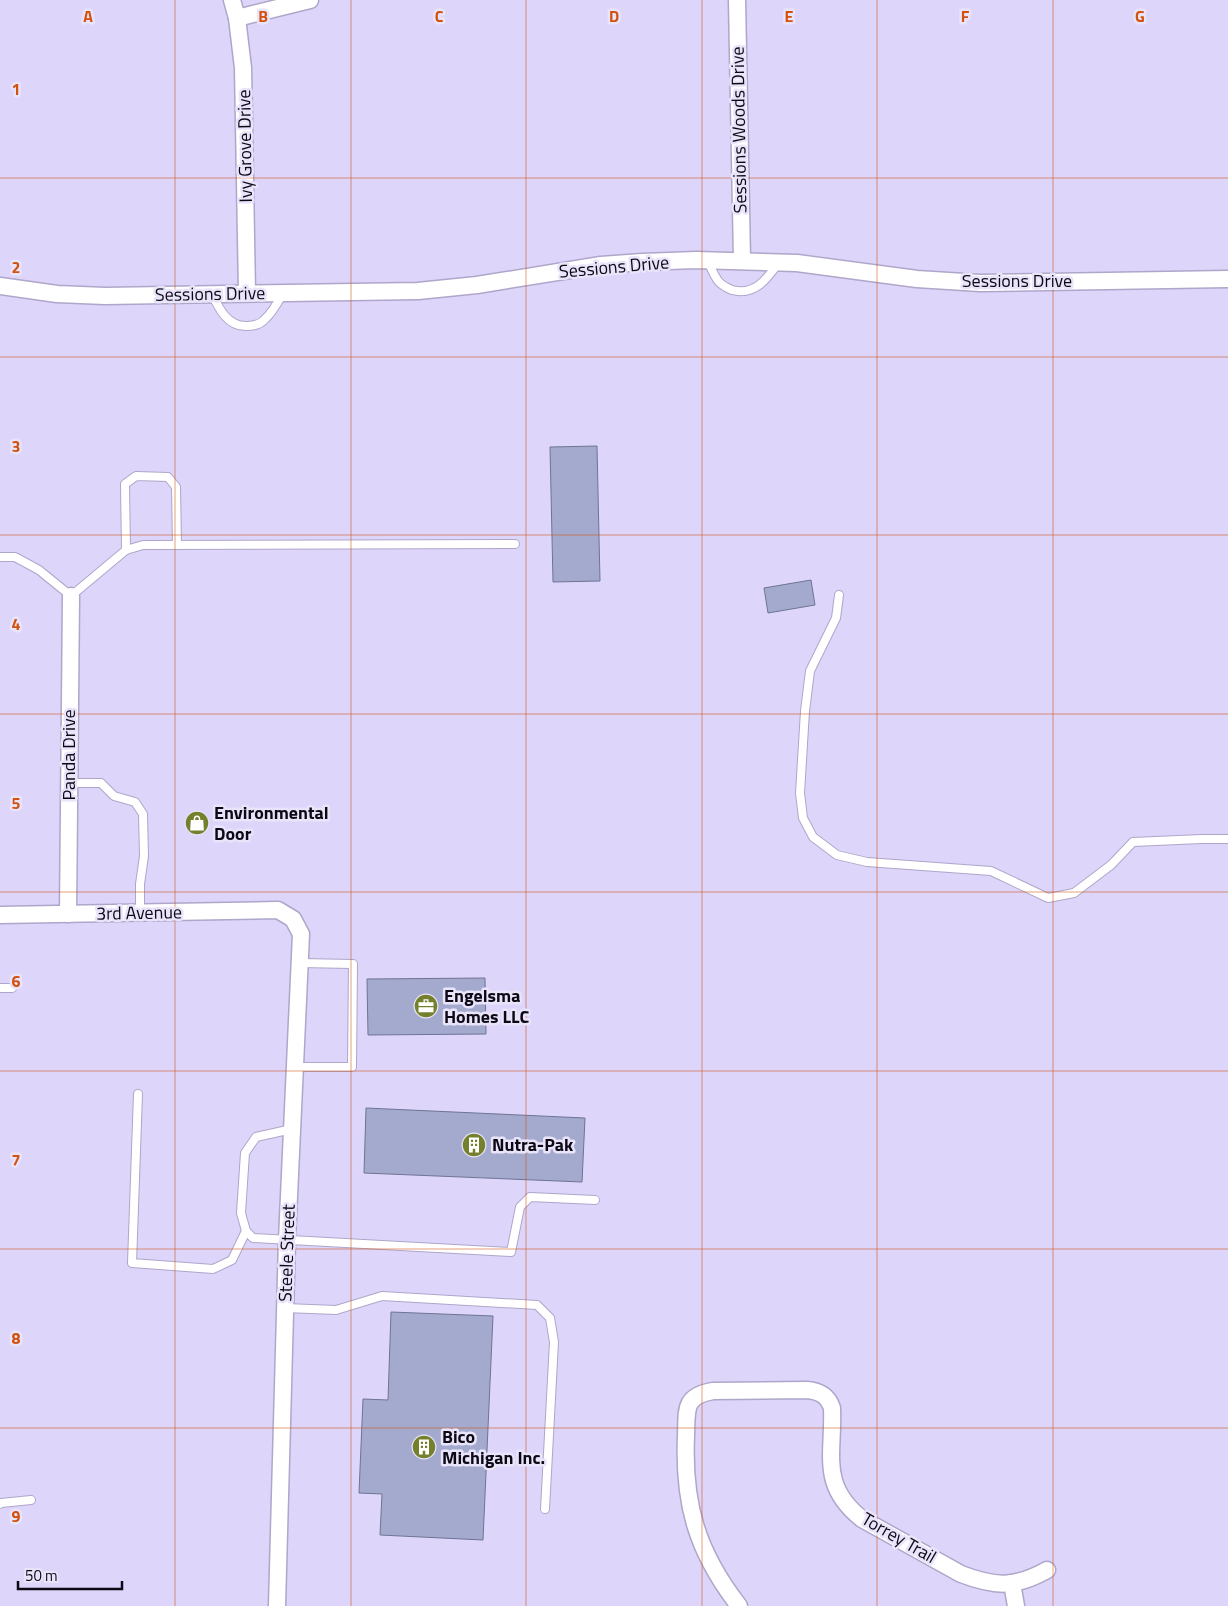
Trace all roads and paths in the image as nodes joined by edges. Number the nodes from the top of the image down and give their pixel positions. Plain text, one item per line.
1 (232, 0) edge
2 (310, 0) edge
3 (737, 0) edge
4 (237, 18) junction
5 (707, 260) junction
6 (742, 260) junction
7 (778, 262) junction
8 (1228, 280) edge
9 (0, 286) edge
10 (247, 293) junction
11 (283, 293) junction
12 (212, 294) junction
13 (515, 544) dead end
14 (177, 545) junction
15 (126, 550) junction
16 (0, 557) edge
17 (840, 595) dead end
18 (70, 596) junction
19 (69, 782) junction
20 (1228, 839) edge
21 (278, 910) joint
22 (140, 913) junction
23 (68, 914) junction
24 (0, 915) edge
25 (300, 963) junction
26 (0, 988) edge
27 (12, 988) dead end
28 (295, 1067) junction
29 (138, 1094) dead end
30 (292, 1129) junction
31 (595, 1200) dead end
32 (246, 1231) junction
33 (287, 1240) junction
34 (285, 1308) junction
35 (31, 1500) dead end
36 (0, 1504) edge
37 (545, 1509) dead end
38 (1047, 1570) dead end
39 (1012, 1583) junction
40 (277, 1606) edge
41 (739, 1606) edge
42 (1016, 1606) edge

1 - 4 street, Ivy Grove Drive
2 - 4 street
3 - 6 street, Sessions Woods Drive
4 - 10 street, Ivy Grove Drive
5 - 6 street, Sessions Drive
5 - 7 lane
5 - 11 street, Sessions Drive
6 - 7 street, Sessions Drive
7 - 8 street, Sessions Drive
9 - 12 street, Sessions Drive
10 - 11 street, Sessions Drive
10 - 12 street, Sessions Drive
11 - 12 lane
13 - 14 lane
14 - 15 lane
14 - 15 lane
15 - 18 lane
16 - 18 lane
17 - 20 lane
18 - 19 street, Panda Drive
19 - 22 lane
19 - 23 street, Panda Drive
21 - 22 street, 3rd Avenue
21 - 25 street, Steele Street
22 - 23 street, 3rd Avenue
23 - 24 street, 3rd Avenue
25 - 28 street, Steele Street
25 - 28 lane
26 - 27 lane
28 - 30 street, Steele Street
29 - 32 lane
30 - 32 lane
30 - 33 street, Steele Street
31 - 33 lane
32 - 33 lane
33 - 34 street, Steele Street
34 - 37 lane
34 - 40 street, Steele Street
35 - 36 lane
38 - 39 street, Torrey Trail
39 - 41 street, Torrey Trail
39 - 42 street

